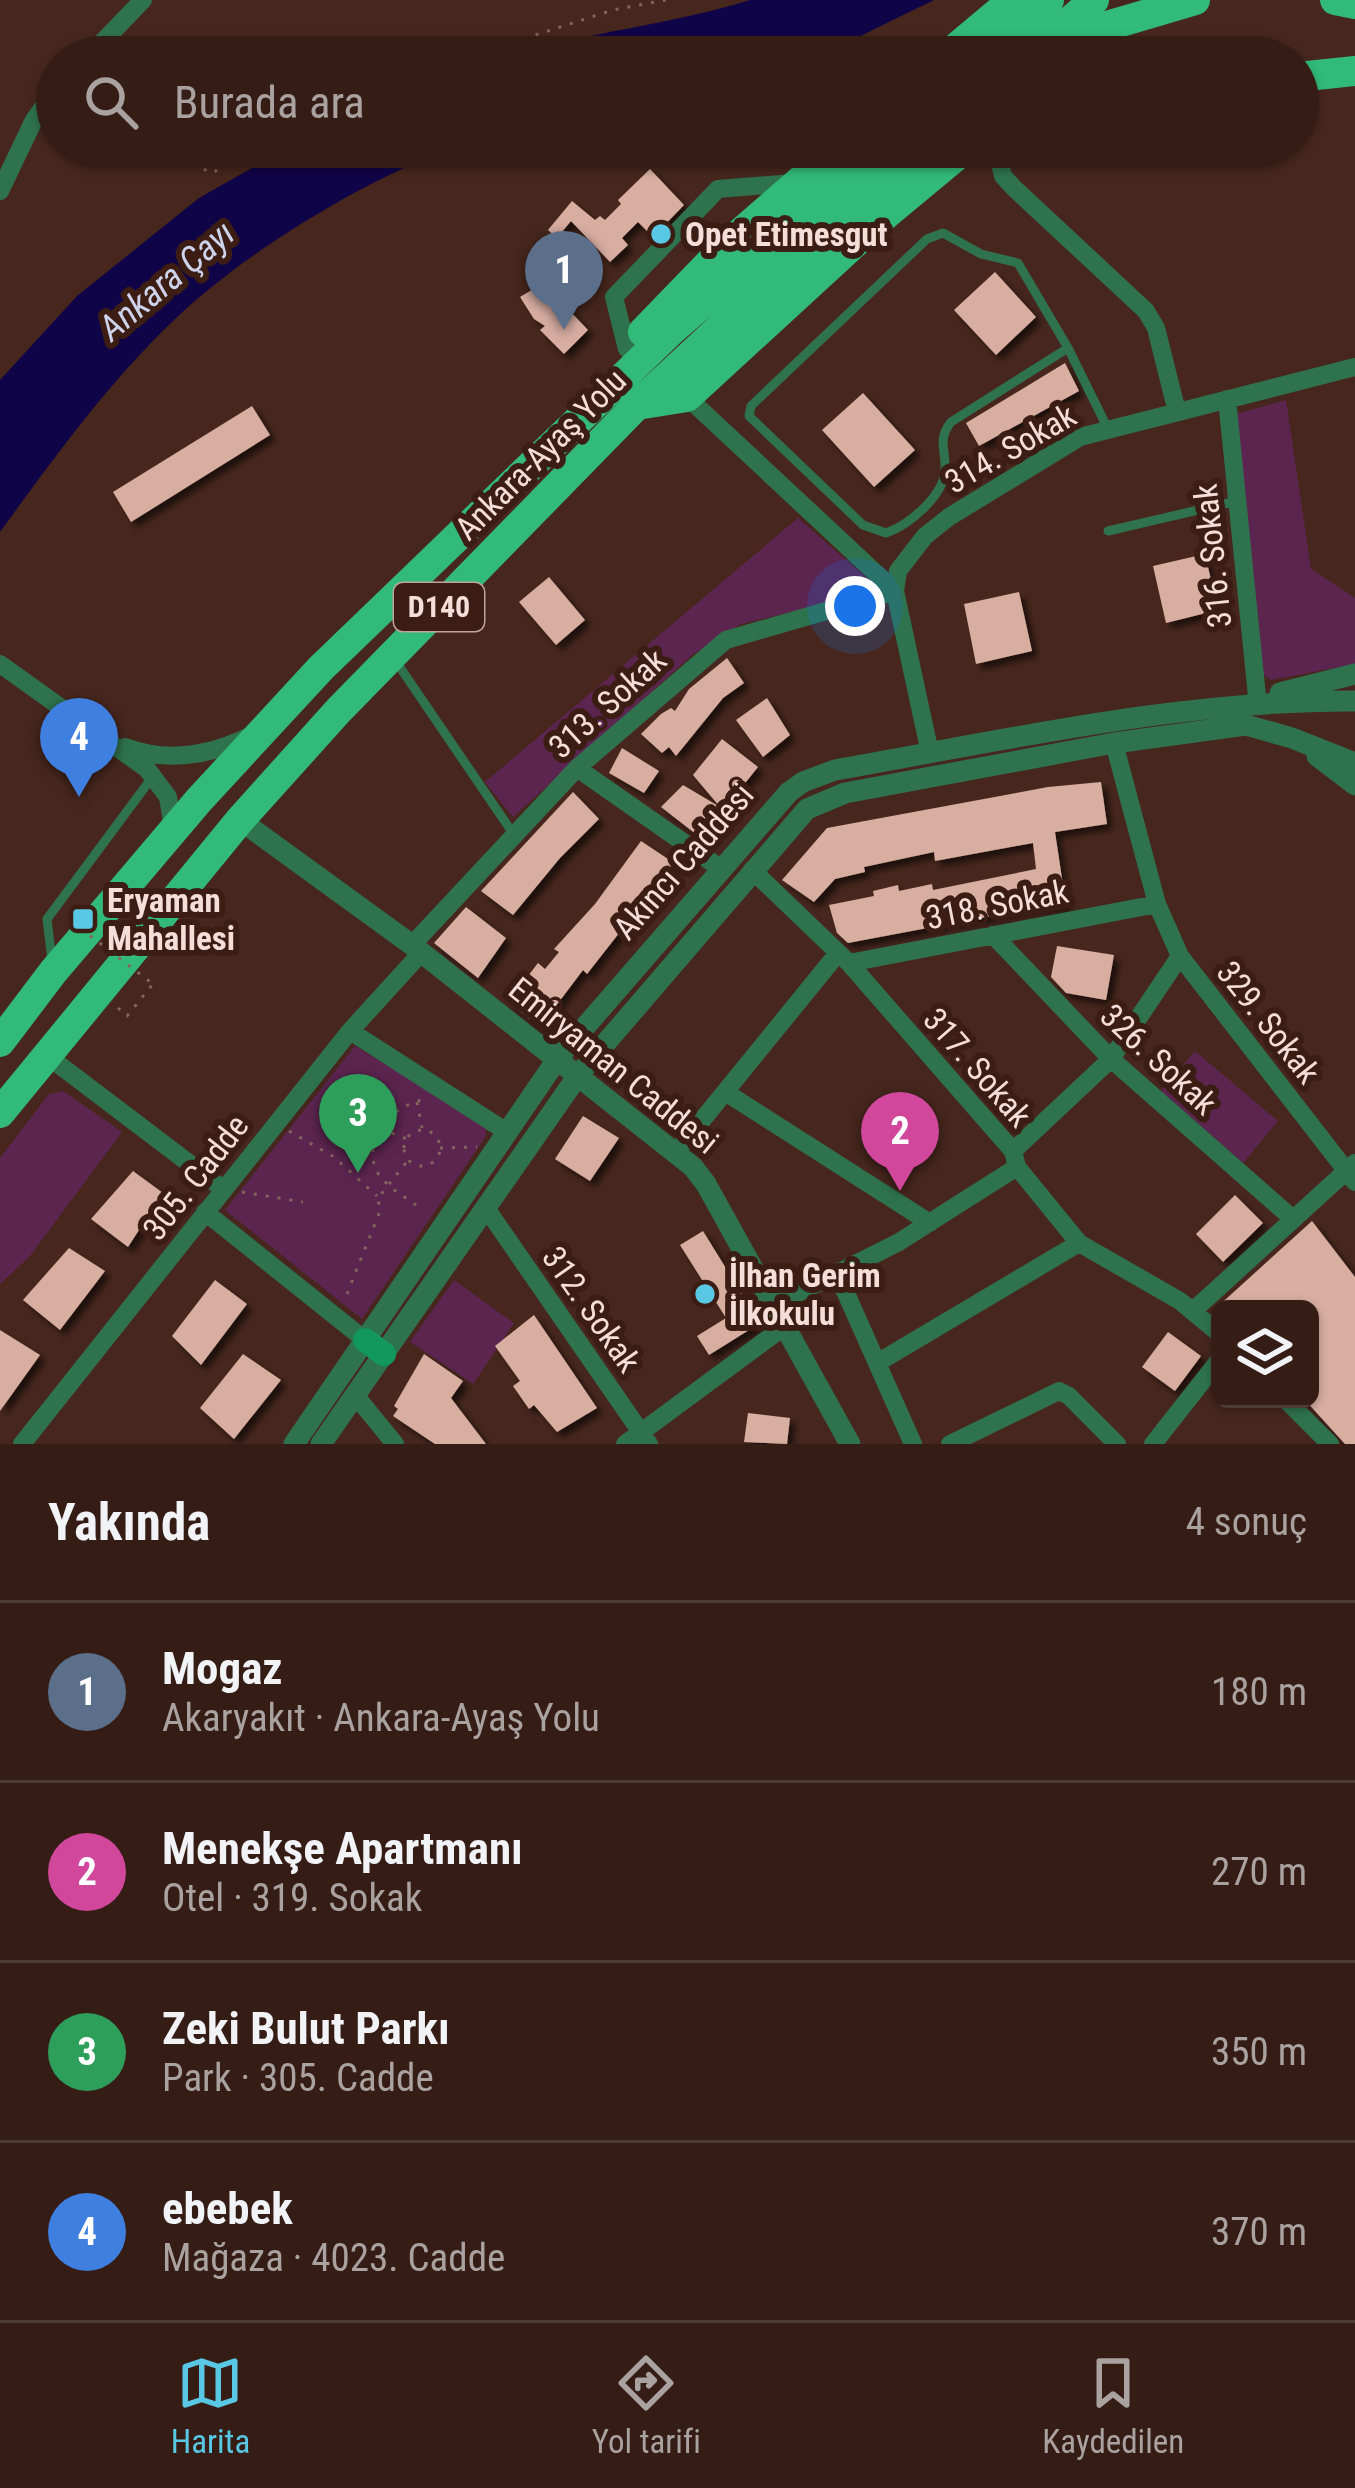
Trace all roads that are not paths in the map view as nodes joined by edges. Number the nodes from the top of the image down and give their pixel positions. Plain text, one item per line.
1 (143, 0) edge
2 (1013, 0) edge
3 (1049, 0) edge
4 (1136, 0) edge
5 (1195, 0) edge
6 (1335, 0) edge
7 (1355, 4) edge
8 (1101, 13) edge
9 (108, 36) edge
10 (971, 36) edge
11 (1008, 36) edge
12 (1063, 36) edge
13 (1355, 71) edge
14 (1319, 75) edge
15 (36, 117) edge
16 (814, 168) edge
17 (857, 168) edge
18 (902, 168) edge
19 (942, 168) edge
20 (1001, 168) edge
21 (797, 183) junction
22 (0, 191) edge
23 (1068, 348) junction
24 (627, 350) junction
25 (1355, 367) edge
26 (687, 397) junction
27 (1226, 399) junction
28 (599, 403) junction
29 (637, 405) junction
30 (1177, 412) junction
31 (1108, 429) junction
32 (1237, 501) junction
33 (1108, 531) dead end
34 (896, 591) junction
35 (392, 656) junction
36 (0, 664) edge
37 (1355, 674) edge
38 (1355, 701) edge
39 (1263, 706) junction
40 (264, 730) junction
41 (1111, 732) junction
42 (1292, 738) junction
43 (109, 741) junction
44 (930, 753) junction
45 (1355, 763) edge
46 (577, 768) junction
47 (153, 776) junction
48 (1355, 785) edge
49 (240, 820) junction
50 (173, 830) junction
51 (514, 836) junction
52 (720, 868) junction
53 (752, 870) junction
54 (1157, 904) junction
55 (992, 935) junction
56 (417, 948) junction
57 (1180, 956) junction
58 (844, 958) junction
59 (53, 972) junction
60 (350, 1031) junction
61 (0, 1042) edge
62 (45, 1054) junction
63 (558, 1058) junction
64 (1111, 1059) junction
65 (579, 1074) junction
66 (725, 1093) junction
67 (0, 1113) edge
68 (502, 1140) junction
69 (677, 1151) junction
70 (1015, 1159) junction
71 (1352, 1172) edge
72 (223, 1189) junction
73 (486, 1208) junction
74 (205, 1212) junction
75 (1293, 1219) junction
76 (930, 1223) junction
77 (1079, 1243) junction
78 (838, 1273) junction
79 (773, 1305) junction
80 (1194, 1310) junction
81 (785, 1326) junction
82 (1211, 1326) edge
83 (374, 1347) junction
84 (877, 1363) junction
85 (1211, 1371) edge
86 (355, 1395) junction
87 (1294, 1408) edge
88 (638, 1440) edge
89 (22, 1444) edge
90 (294, 1444) edge
91 (321, 1444) edge
92 (395, 1444) edge
93 (850, 1444) edge
94 (914, 1444) edge
95 (950, 1444) edge
96 (1117, 1444) edge
97 (1154, 1444) edge
98 (1330, 1444) edge

1 - 9 street
2 - 10 highway
3 - 11 highway
4 - 8 highway
5 - 8 highway
6 - 7 highway
8 - 12 highway
13 - 14 highway
15 - 22 street
16 - 21 highway
17 - 28 highway, Ankara-Ayaş Yolu / D140
18 - 29 highway, Ankara-Ayaş Yolu / D140
19 - 26 highway
20 - 30 street
21 - 24 highway
21 - 24 street
23 - 23 lane
23 - 31 lane
24 - 28 highway
25 - 27 street, 314. Sokak
26 - 29 highway
26 - 34 street
27 - 30 street, 314. Sokak
27 - 32 street, 316. Sokak
28 - 40 highway, Ankara-Ayaş Yolu / D140
29 - 35 highway, Ankara-Ayaş Yolu / D140
30 - 31 street, 314. Sokak
31 - 34 street, 314. Sokak
32 - 33 lane
32 - 39 street, 316. Sokak
34 - 44 street
34 - 46 street, 313. Sokak
35 - 49 highway, Ankara-Ayaş Yolu / D140
35 - 51 lane
36 - 43 street
37 - 39 street
38 - 39 street, Akıncı Caddesi
39 - 41 street, Akıncı Caddesi
40 - 43 street
40 - 50 highway, Ankara-Ayaş Yolu / D140
41 - 42 street, Akıncı Caddesi
41 - 44 street, Akıncı Caddesi
41 - 53 street, Akıncı Caddesi
41 - 54 street, 329. Sokak
42 - 45 street, Akıncı Caddesi
42 - 48 street
43 - 47 street
44 - 52 street, Akıncı Caddesi
46 - 51 street, 313. Sokak
46 - 52 street
47 - 50 street
47 - 59 lane
49 - 56 street, Emiryaman Caddesi
49 - 62 highway, Ankara-Ayaş Yolu / D140
50 - 59 highway, Ankara-Ayaş Yolu / D140
51 - 56 street, 313. Sokak
52 - 63 street, Akıncı Caddesi
53 - 58 street, 317. Sokak
53 - 65 street, Akıncı Caddesi
54 - 55 street, 318. Sokak
54 - 57 street, 329. Sokak
55 - 58 street, 318. Sokak
55 - 64 street, 326. Sokak
56 - 60 street, 305. Cadde
56 - 63 street, Emiryaman Caddesi
57 - 64 street
57 - 71 street, 329. Sokak
58 - 66 street
58 - 70 street, 317. Sokak
59 - 61 highway, Ankara-Ayaş Yolu / D140
60 - 68 street
60 - 72 street, 305. Cadde
62 - 67 highway, Ankara-Ayaş Yolu / D140
62 - 72 street
63 - 65 street, Emiryaman Caddesi
63 - 68 street, Akıncı Caddesi
64 - 70 street
64 - 75 street, 326. Sokak
65 - 69 street, Emiryaman Caddesi
65 - 73 street, Akıncı Caddesi
66 - 69 street
66 - 76 street
68 - 83 street, Akıncı Caddesi
69 - 79 street, Emiryaman Caddesi
70 - 76 street
70 - 77 street, 317. Sokak
71 - 75 street
72 - 74 street, 305. Cadde
73 - 83 street, Akıncı Caddesi
73 - 88 street, 312. Sokak
74 - 83 street
74 - 89 street, 305. Cadde
75 - 80 street
76 - 78 street
77 - 80 street, 317. Sokak
77 - 84 street
78 - 79 street
78 - 84 street
79 - 81 street, Emiryaman Caddesi
80 - 82 street, 317. Sokak
81 - 88 street
81 - 93 street, Emiryaman Caddesi
83 - 86 street, Akıncı Caddesi
83 - 90 street, Akıncı Caddesi
84 - 94 street
85 - 97 street
86 - 91 street, Akıncı Caddesi
86 - 92 street
87 - 98 street
95 - 96 street

